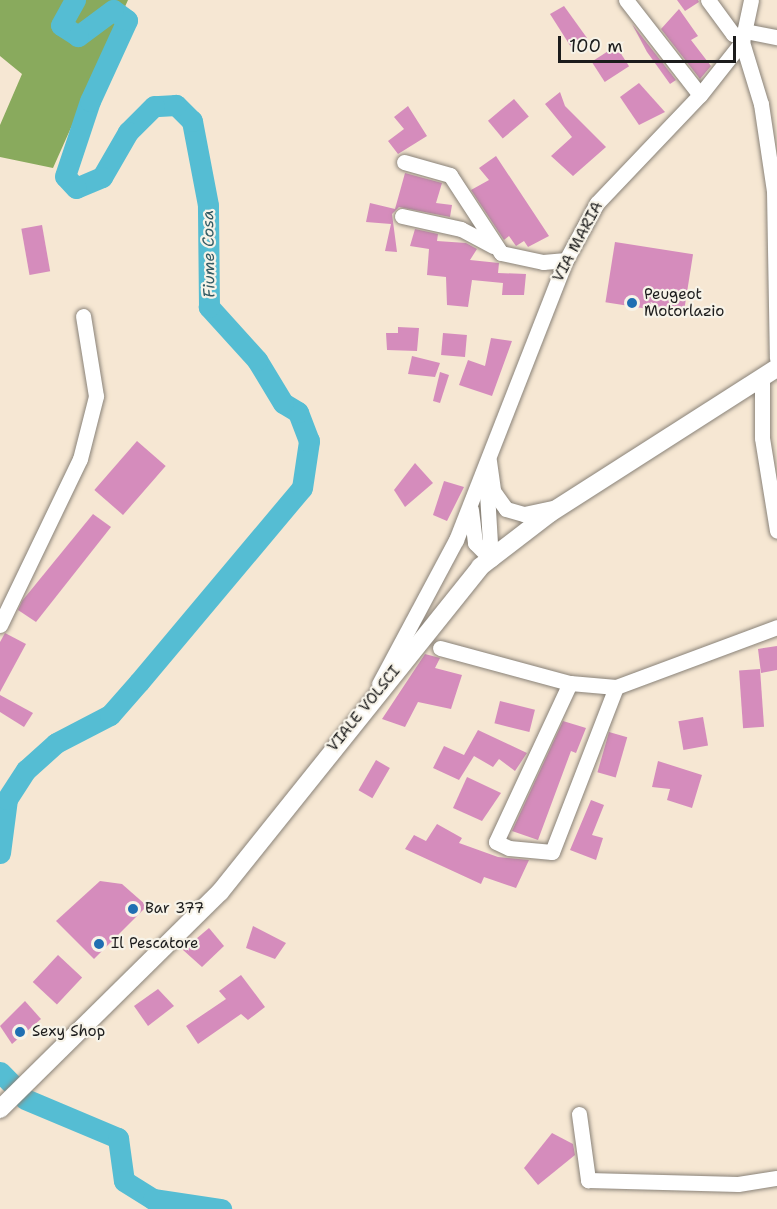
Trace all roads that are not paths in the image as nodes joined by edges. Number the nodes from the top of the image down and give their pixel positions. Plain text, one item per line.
1 (626, 0) edge
2 (708, 0) edge
3 (751, 0) edge
4 (743, 36) junction
5 (777, 37) edge
6 (700, 95) junction
7 (404, 162) dead end
8 (402, 216) dead end
9 (495, 247) junction
10 (566, 260) junction
11 (83, 316) dead end
12 (777, 358) edge
13 (770, 373) edge
14 (489, 455) junction
15 (474, 492) junction
16 (560, 506) junction
17 (777, 531) edge
18 (491, 559) junction
19 (0, 625) edge
20 (777, 627) edge
21 (440, 648) dead end
22 (570, 683) junction
23 (616, 687) junction
24 (368, 704) junction
25 (0, 1109) edge
26 (579, 1114) dead end
27 (777, 1178) edge

1 - 6 street
2 - 4 street
3 - 4 street, VIA MARIA
4 - 5 street
4 - 6 street, VIA MARIA
4 - 12 street
6 - 10 street, VIA MARIA
7 - 9 street
8 - 9 street
9 - 10 street
10 - 14 street, VIA MARIA
11 - 19 street
13 - 16 main road, VIALE VOLSCI
13 - 17 street
14 - 15 street
14 - 16 street
14 - 18 street
15 - 18 street
15 - 24 street
16 - 18 main road, VIALE VOLSCI
18 - 24 main road, VIALE VOLSCI
20 - 23 street
21 - 22 street
22 - 23 street
22 - 23 street
24 - 25 main road, VIALE VOLSCI
26 - 27 street

